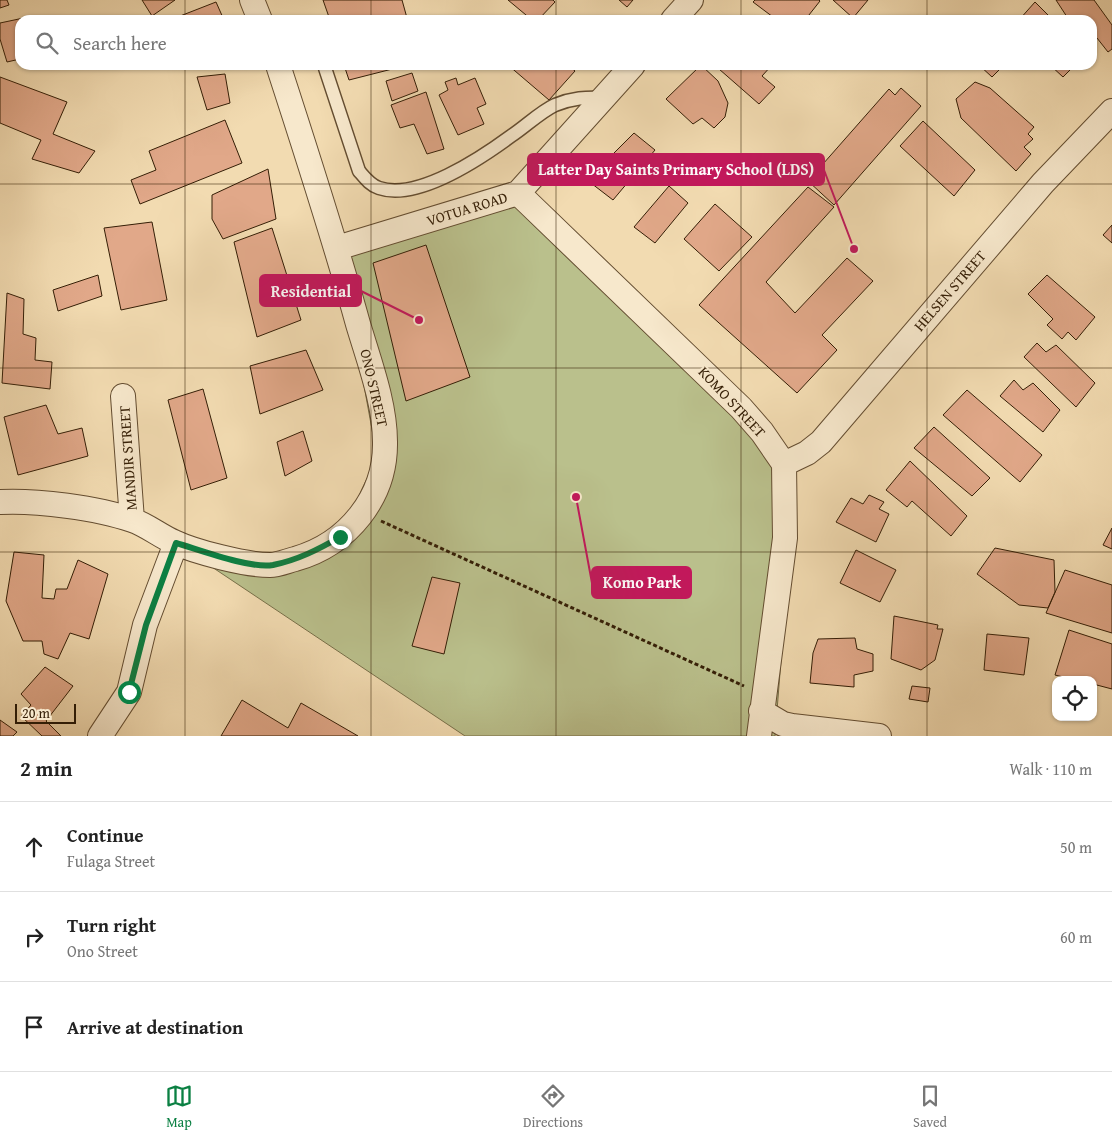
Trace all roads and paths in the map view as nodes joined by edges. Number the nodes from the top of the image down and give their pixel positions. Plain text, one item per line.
1 (252, 0) edge
2 (691, 0) edge
3 (258, 15) edge
4 (678, 15) edge
5 (280, 70) edge
6 (326, 70) edge
7 (629, 70) edge
8 (604, 98) junction
9 (1112, 112) edge
10 (518, 194) junction
11 (337, 248) junction
12 (123, 396) dead end
13 (784, 464) junction
14 (0, 502) edge
15 (364, 513) junction
16 (132, 520) junction
17 (176, 543) junction
18 (762, 703) junction
19 (100, 736) edge
20 (759, 736) edge
21 (879, 736) edge

1 - 3 street
2 - 4 street
5 - 11 street, ONO STREET
6 - 8 lane
7 - 8 street, VOTUA ROAD
8 - 10 street, VOTUA ROAD
9 - 13 street, HELSEN STREET
10 - 11 street, VOTUA ROAD
10 - 13 street, KOMO STREET
11 - 15 street, ONO STREET
12 - 16 street, MANDIR STREET
13 - 18 street
14 - 16 street, ONO STREET
15 - 17 street, ONO STREET
15 - 18 path
16 - 17 street, ONO STREET
17 - 19 street
18 - 20 street
18 - 21 street

